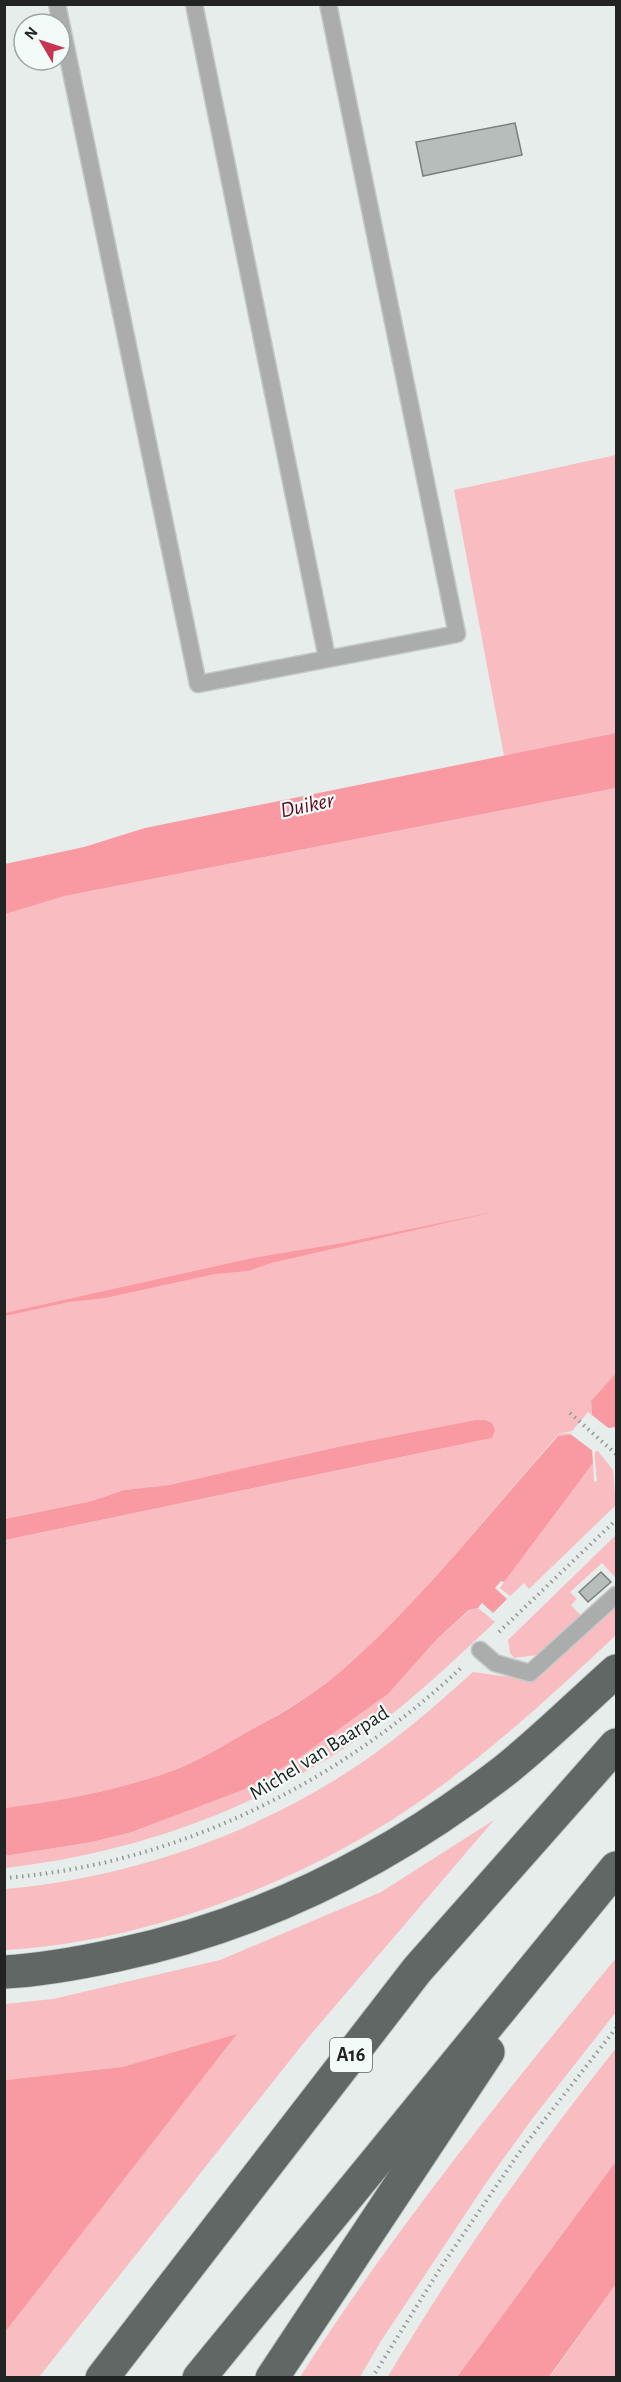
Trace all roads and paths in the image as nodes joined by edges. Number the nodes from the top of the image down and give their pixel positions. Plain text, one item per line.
1 (57, 4) edge
2 (194, 4) edge
3 (328, 4) edge
4 (327, 658) junction
5 (570, 1413) dead end
6 (616, 1454) edge
7 (616, 1520) edge
8 (616, 1595) edge
9 (480, 1650) junction
10 (616, 1671) edge
11 (616, 1745) edge
12 (4, 1878) edge
13 (606, 1880) edge
14 (4, 1972) edge
15 (616, 2028) edge
16 (102, 2378) edge
17 (199, 2378) edge
18 (272, 2378) edge
19 (372, 2378) edge

1 - 4 lane
2 - 4 lane
3 - 4 lane
5 - 6 path
7 - 9 path, Michel van Baarpad
8 - 9 lane
9 - 12 path, Michel van Baarpad
10 - 14 highway
11 - 16 highway, A16
13 - 17 highway
13 - 18 highway
15 - 19 path

